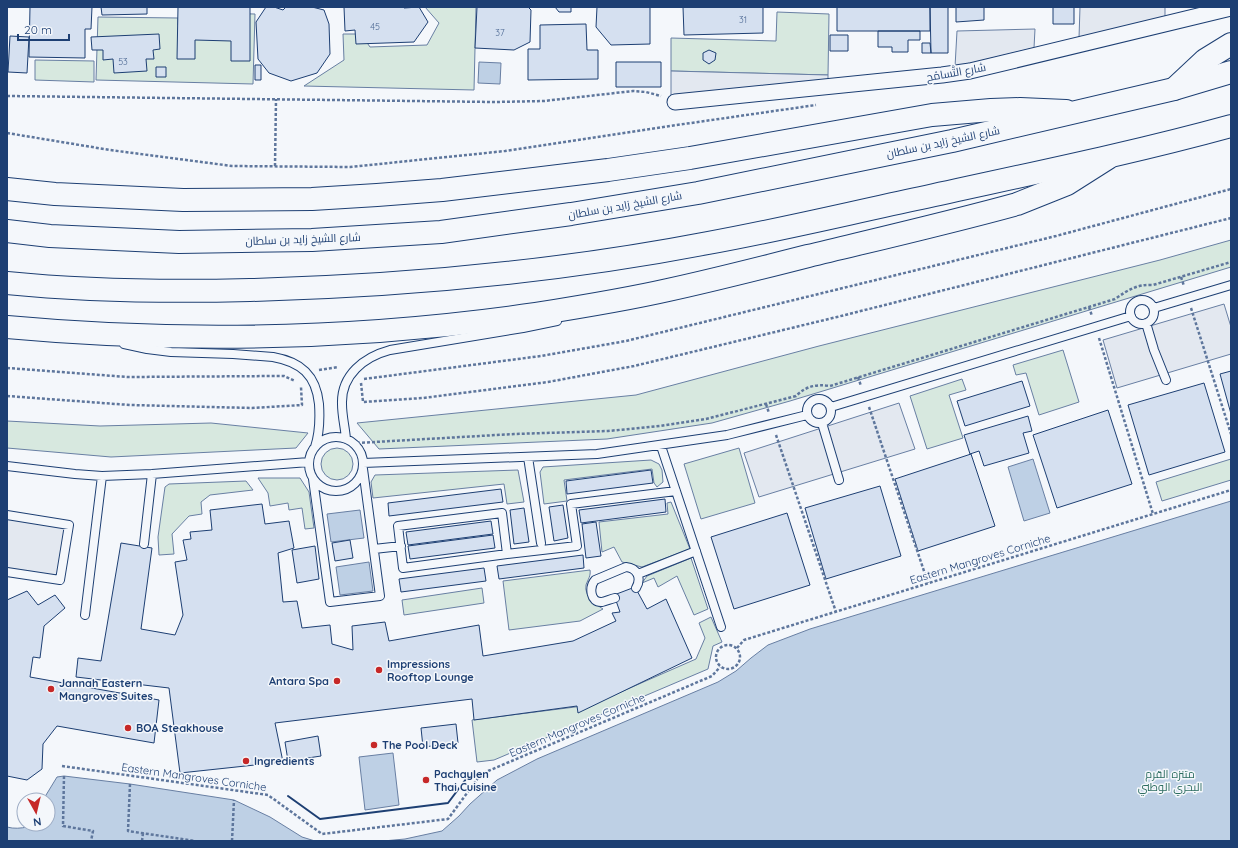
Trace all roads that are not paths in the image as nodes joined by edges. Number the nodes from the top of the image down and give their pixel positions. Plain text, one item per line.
1 (1231, 8) edge
2 (1231, 44) edge
3 (1231, 72) edge
4 (1174, 89) junction
5 (674, 102) road end
6 (1077, 112) junction
7 (1231, 126) edge
8 (1112, 156) junction
9 (7, 189) edge
10 (7, 231) edge
11 (7, 283) edge
12 (1231, 285) edge
13 (601, 303) junction
14 (1154, 308) junction
15 (1130, 316) junction
16 (1146, 323) junction
17 (7, 327) edge
18 (97, 334) junction
19 (1166, 380) dead end
20 (830, 407) junction
21 (806, 414) junction
22 (822, 423) junction
23 (350, 441) junction
24 (661, 446) junction
25 (315, 447) junction
26 (528, 457) junction
27 (309, 462) junction
28 (7, 466) edge
29 (363, 466) junction
30 (152, 474) junction
31 (102, 476) junction
32 (313, 479) junction
33 (839, 480) dead end
34 (676, 491) junction
35 (7, 515) edge
36 (541, 543) dead end
37 (144, 544) dead end
38 (401, 546) junction
39 (374, 549) junction
40 (696, 551) junction
41 (507, 554) junction
42 (7, 572) edge
43 (638, 574) junction
44 (636, 588) dead end
45 (615, 598) dead end
46 (85, 615) dead end
47 (721, 627) dead end

1 - 5 street, شارع التَّسامُح
2 - 4 main road
3 - 4 main road, شارع الشيخ زايد بن سلطان
4 - 6 main road, شارع الشيخ زايد بن سلطان
6 - 9 main road
6 - 10 main road, شارع الشيخ زايد بن سلطان
7 - 8 main road
8 - 11 main road
8 - 13 main road
12 - 14 lane
13 - 18 main road
13 - 23 lane
14 - 15 lane
14 - 16 lane
15 - 16 lane
15 - 20 lane
16 - 19 lane
17 - 18 main road
18 - 25 lane
20 - 21 lane
20 - 22 lane
21 - 22 lane
21 - 24 lane
22 - 33 lane
23 - 25 lane
23 - 29 lane
24 - 26 lane
24 - 34 lane
25 - 27 lane
26 - 29 lane
26 - 36 lane
27 - 30 lane
27 - 32 lane
28 - 31 lane
29 - 32 lane
29 - 39 lane
30 - 31 lane
30 - 37 lane
31 - 46 lane
32 - 39 lane
34 - 40 lane
34 - 41 lane
35 - 42 lane
38 - 39 lane
38 - 41 lane
38 - 41 lane
40 - 43 lane
40 - 47 lane
43 - 44 lane
43 - 45 lane

